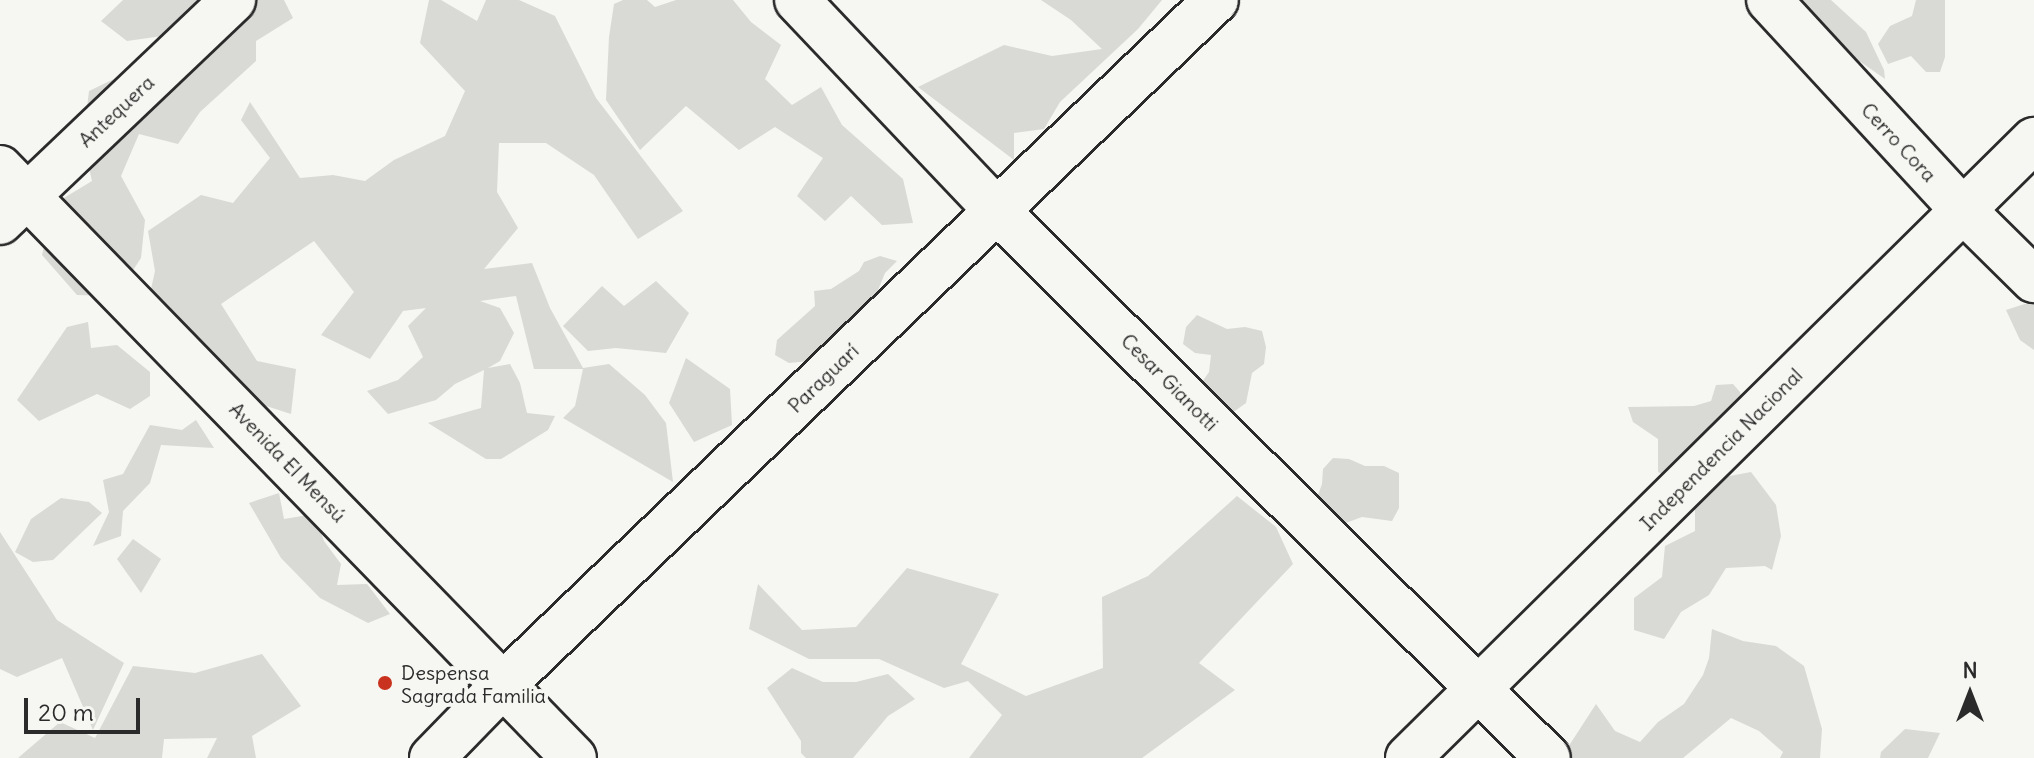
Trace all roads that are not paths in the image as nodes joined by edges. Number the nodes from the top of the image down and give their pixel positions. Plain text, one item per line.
1 (233, 0) edge
2 (797, 0) edge
3 (1216, 0) edge
4 (1769, 0) edge
5 (2034, 140) edge
6 (9, 195) edge
7 (1963, 210) junction
8 (997, 211) junction
9 (2034, 280) edge
10 (504, 684) junction
11 (1479, 688) junction
12 (432, 758) edge
13 (574, 758) edge
14 (1408, 758) edge
15 (1548, 758) edge

1 - 6 street, Antequera
2 - 8 street, Cesar Gianotti
3 - 8 street, Paraguarí
4 - 7 street, Cerro Cora
5 - 7 street, Independencia Nacional
6 - 10 street, Avenida El Mensú
7 - 9 street, Cerro Cora
7 - 11 street, Independencia Nacional
8 - 10 street, Paraguarí
8 - 11 street, Cesar Gianotti
10 - 12 street, Paraguarí
10 - 13 street, Avenida El Mensú
11 - 14 street, Independencia Nacional
11 - 15 street, Cesar Gianotti

